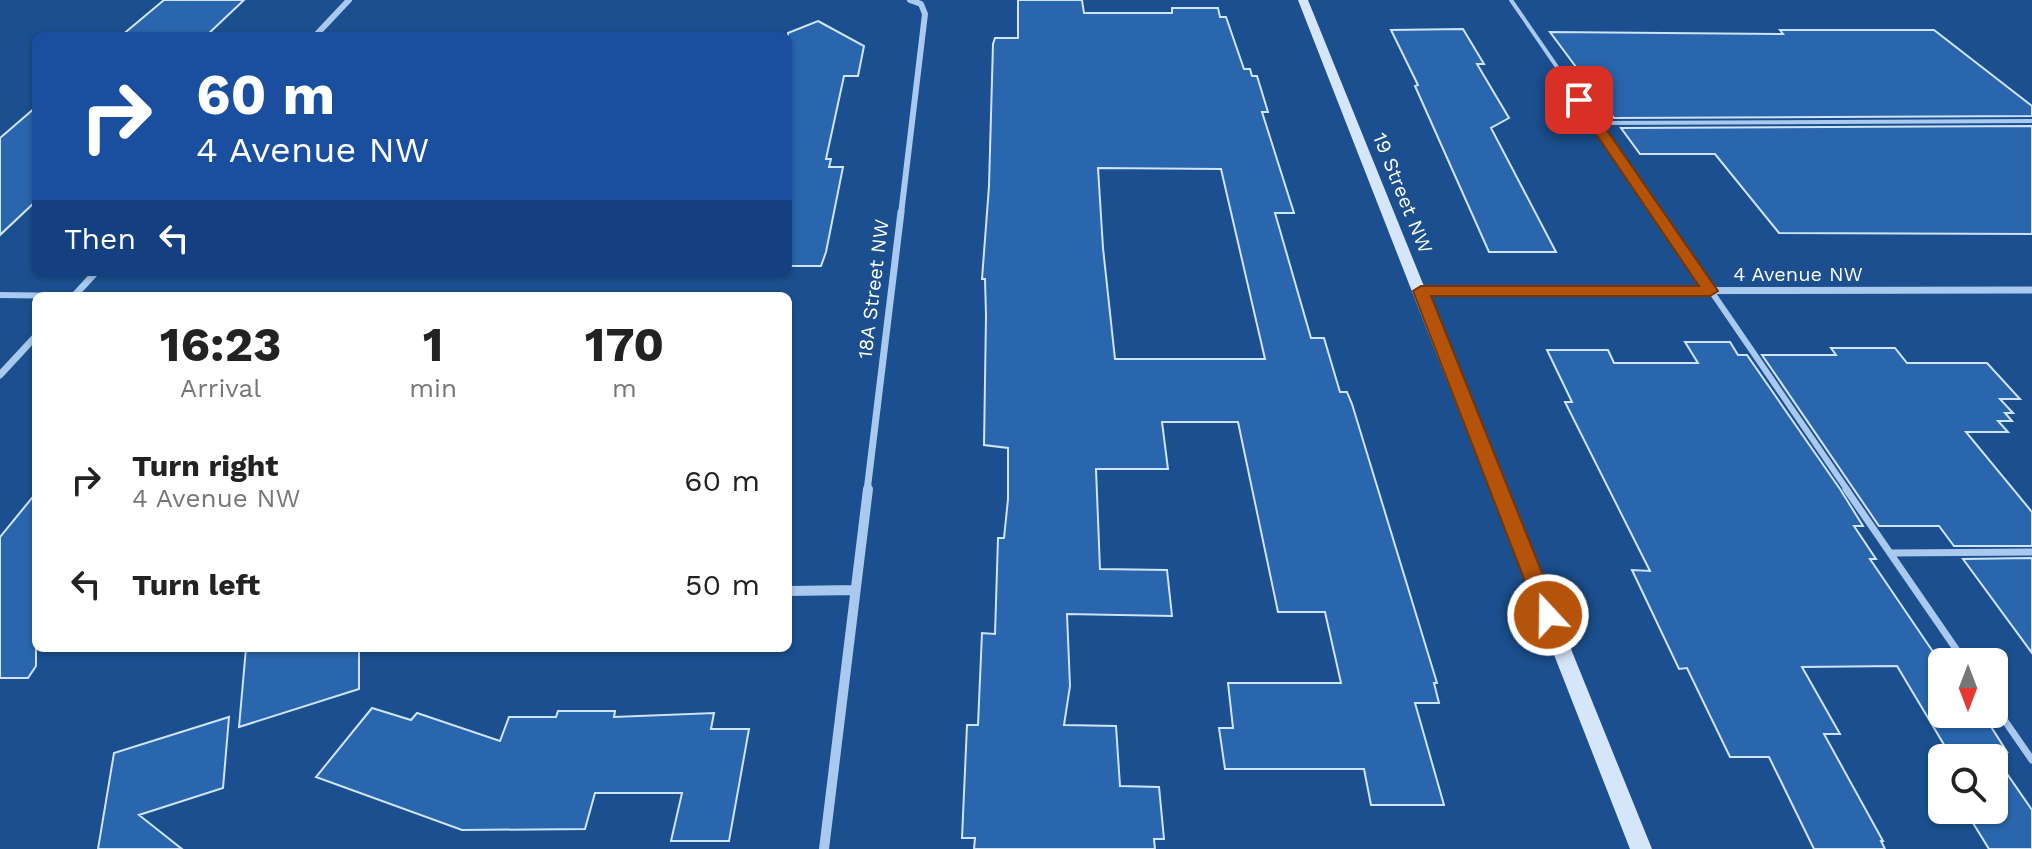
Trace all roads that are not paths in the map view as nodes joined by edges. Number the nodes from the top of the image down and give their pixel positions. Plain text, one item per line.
1 (349, 0) edge
2 (910, 0) edge
3 (1303, 0) edge
4 (1511, 0) edge
5 (319, 32) edge
6 (2032, 121) edge
7 (1595, 123) junction
8 (92, 276) edge
9 (2032, 290) edge
10 (1421, 291) junction
11 (1710, 291) junction
12 (78, 292) edge
13 (0, 295) edge
14 (32, 295) edge
15 (32, 340) edge
16 (0, 375) edge
17 (2032, 552) edge
18 (1890, 553) junction
19 (855, 590) junction
20 (792, 591) edge
21 (1955, 648) edge
22 (2008, 725) edge
23 (2032, 760) edge
24 (824, 849) edge
25 (1641, 849) edge

1 - 5 street
2 - 19 street, 18A Street NW
3 - 10 street, 19 Street NW
4 - 7 lane
6 - 7 lane
7 - 11 lane
8 - 12 street
9 - 11 street, 4 Avenue NW
10 - 11 street, 4 Avenue NW
10 - 25 street, 19 Street NW
11 - 18 lane
13 - 14 lane
15 - 16 street
17 - 18 lane
18 - 21 lane
19 - 20 street
19 - 24 street, 18A Street NW
22 - 23 lane

